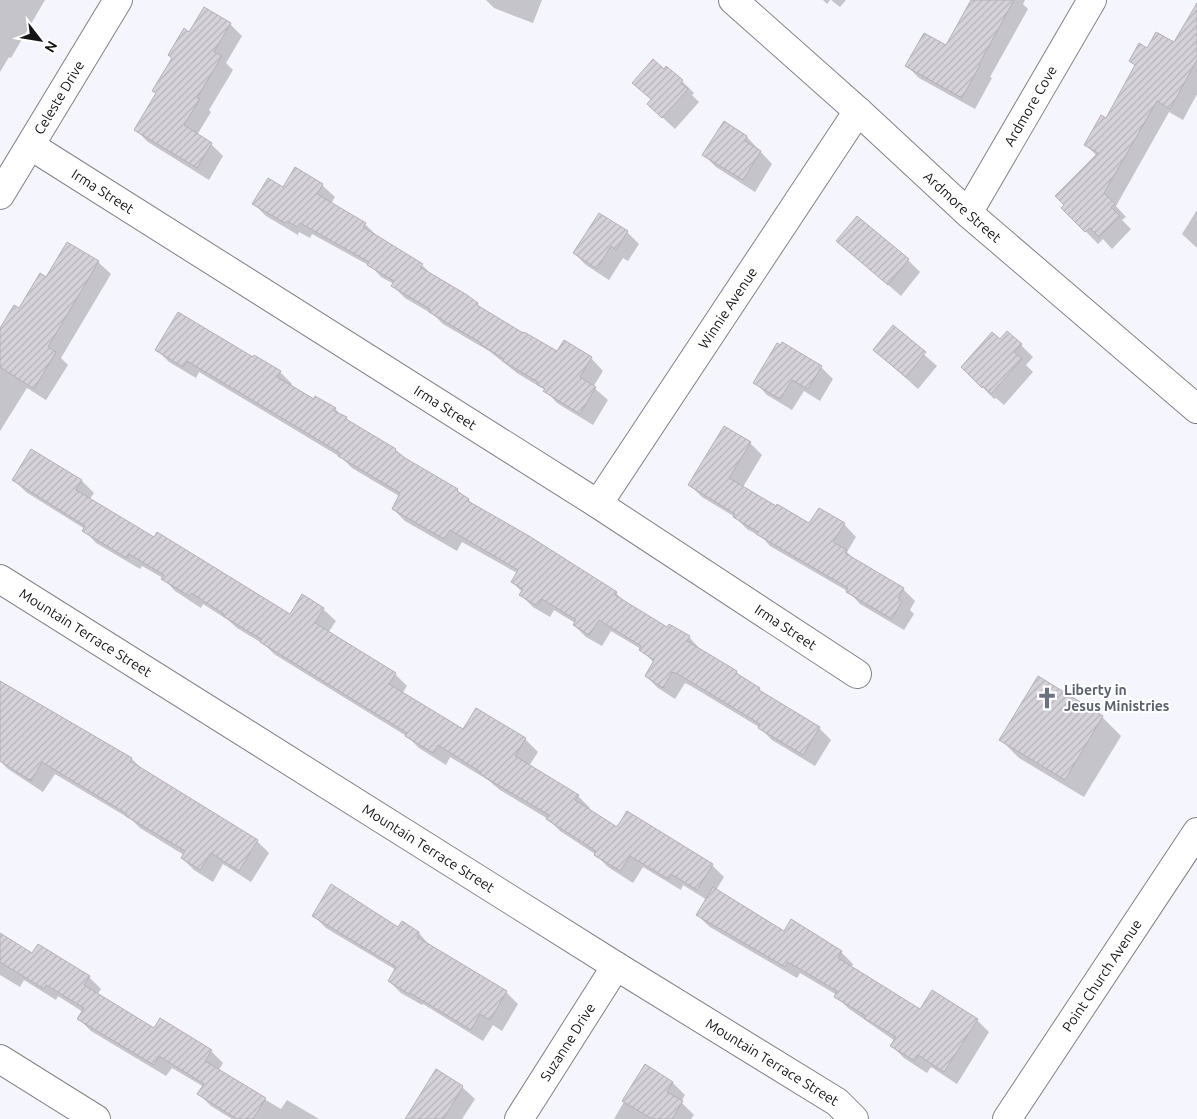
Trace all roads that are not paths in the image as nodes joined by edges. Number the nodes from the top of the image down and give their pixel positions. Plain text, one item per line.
1 (118, 0) edge
2 (733, 0) edge
3 (1092, 0) edge
4 (858, 111) junction
5 (31, 146) junction
6 (0, 195) edge
7 (968, 213) junction
8 (1193, 396) edge
9 (598, 504) junction
10 (0, 579) edge
11 (857, 674) dead end
12 (1197, 832) edge
13 (616, 966) junction
14 (0, 1059) edge
15 (96, 1119) edge
16 (519, 1119) edge
17 (854, 1119) edge
18 (1007, 1119) edge

1 - 5 street, Celeste Drive
2 - 4 street, Ardmore Street
3 - 7 street, Ardmore Cove
4 - 7 street, Ardmore Street
4 - 9 street, Winnie Avenue
5 - 6 street, Celeste Drive
5 - 9 street, Irma Street
7 - 8 street, Ardmore Street
9 - 11 street, Irma Street
10 - 13 street, Mountain Terrace Street
12 - 18 street, Point Church Avenue
13 - 16 street, Suzanne Drive
13 - 17 street, Mountain Terrace Street
14 - 15 street

